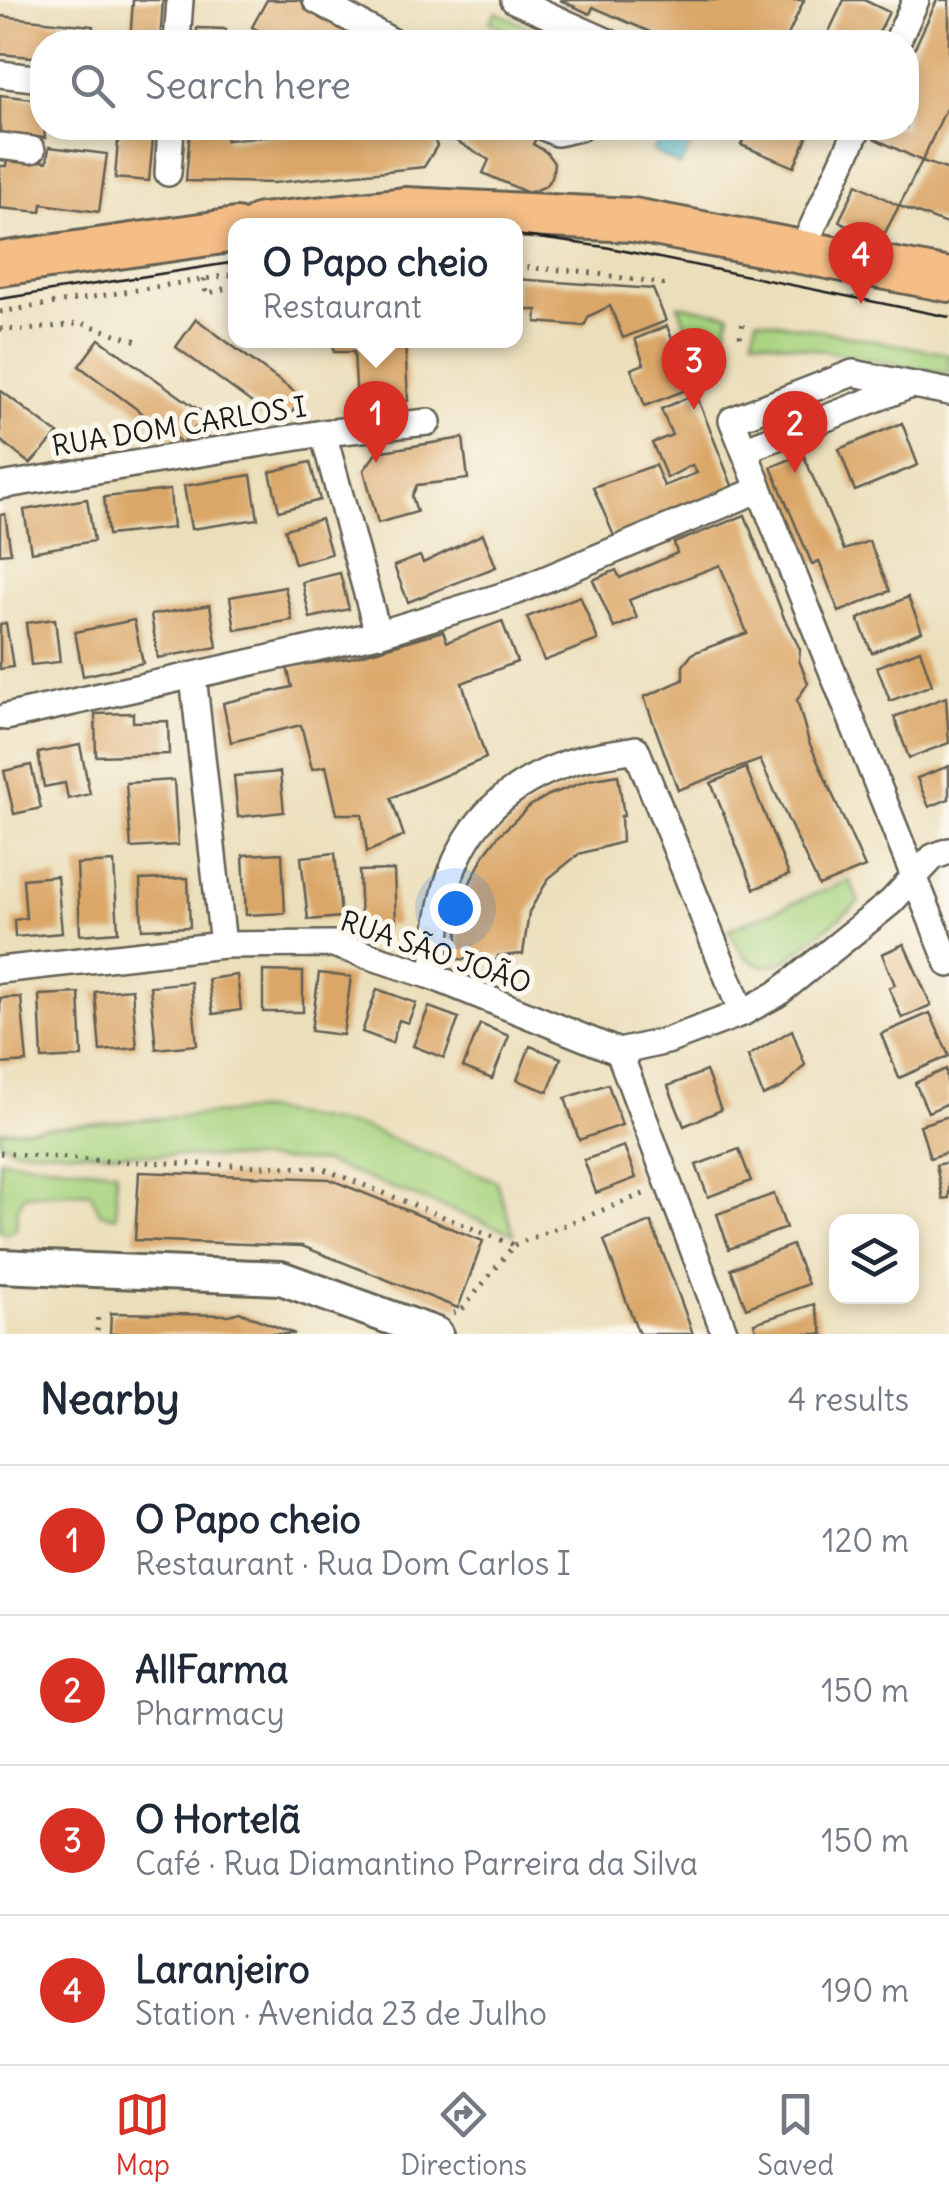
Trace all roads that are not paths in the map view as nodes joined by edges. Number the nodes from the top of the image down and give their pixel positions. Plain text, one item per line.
1 (180, 0) edge
2 (316, 0) edge
3 (514, 0) edge
4 (916, 0) edge
5 (178, 30) edge
6 (370, 30) edge
7 (581, 30) edge
8 (902, 30) edge
9 (0, 74) edge
10 (30, 78) edge
11 (170, 140) edge
12 (852, 140) edge
13 (0, 146) edge
14 (32, 150) dead end
15 (168, 173) dead end
16 (325, 218) edge
17 (228, 231) edge
18 (802, 250) junction
19 (0, 264) edge
20 (949, 280) edge
21 (949, 392) edge
22 (428, 422) dead end
23 (323, 433) junction
24 (0, 486) edge
25 (758, 490) junction
26 (378, 634) junction
27 (193, 676) junction
28 (6, 717) dead end
29 (949, 851) edge
30 (915, 878) junction
31 (223, 945) junction
32 (949, 964) edge
33 (0, 970) edge
34 (434, 977) junction
35 (742, 1013) junction
36 (619, 1052) junction
37 (0, 1266) edge
38 (433, 1333) edge
39 (725, 1334) edge

1 - 5 street
2 - 6 street
3 - 7 street
4 - 8 street
9 - 10 street
11 - 15 street
12 - 18 street
13 - 14 street
16 - 18 main road
17 - 19 main road
18 - 20 main road
21 - 25 street
22 - 23 street, RUA DOM CARLOS I
23 - 24 street, RUA DOM CARLOS I
23 - 26 street
25 - 26 street
25 - 30 street
26 - 27 street
27 - 28 street
27 - 31 street
29 - 30 street
30 - 32 street
30 - 35 street
31 - 33 street, RUA SÃO JOÃO
31 - 34 street, RUA SÃO JOÃO
34 - 35 street
34 - 36 street, RUA SÃO JOÃO
35 - 36 street
36 - 39 street
37 - 38 street

